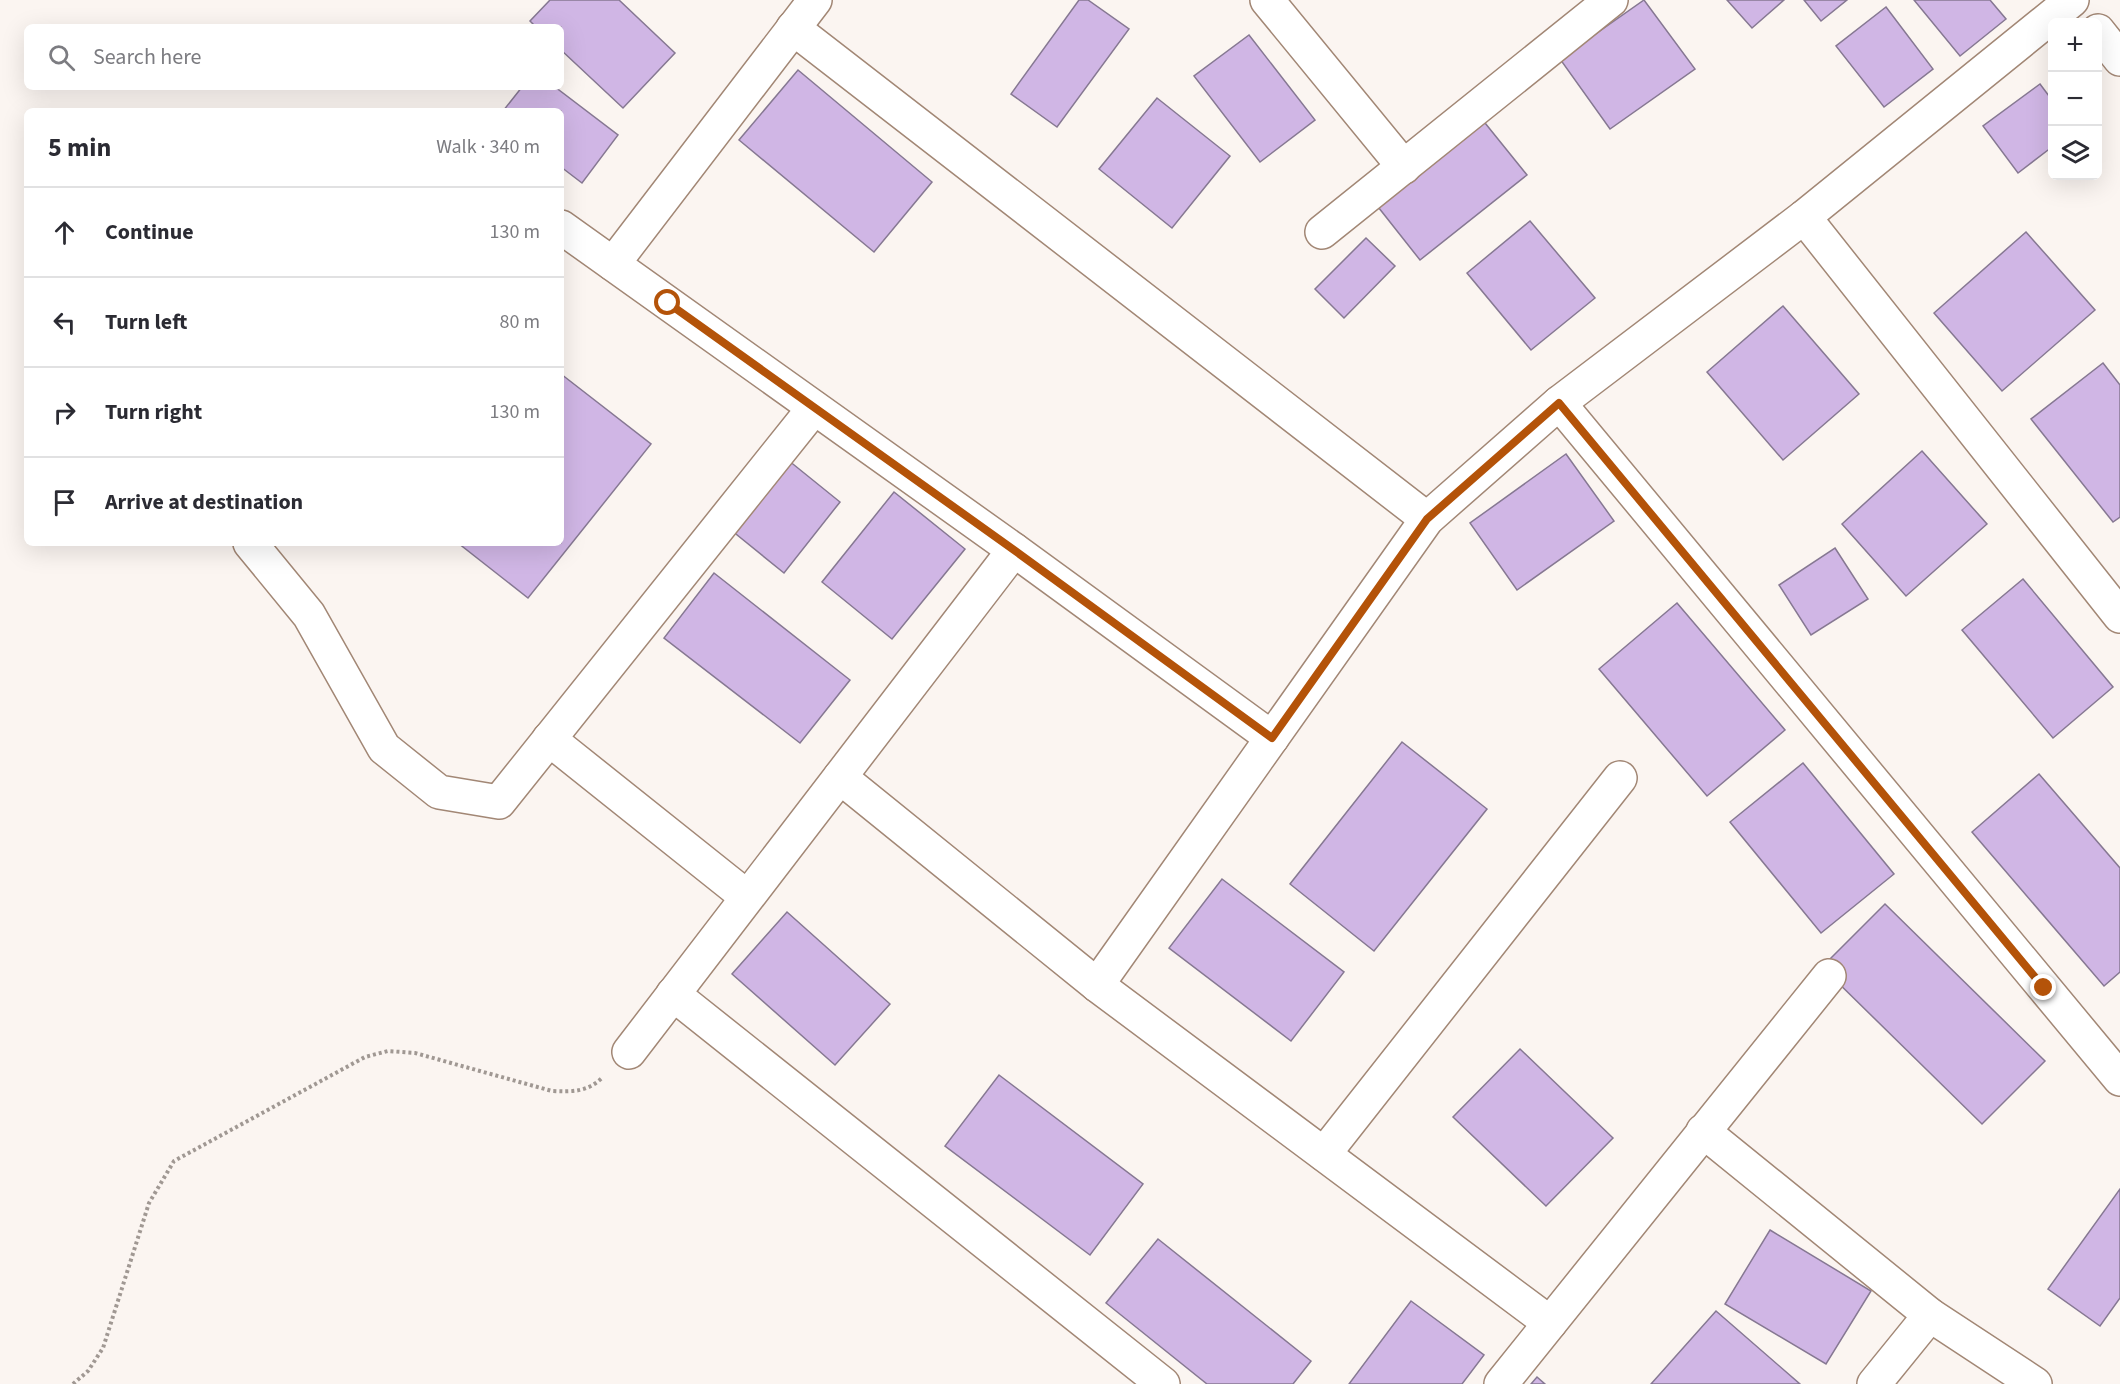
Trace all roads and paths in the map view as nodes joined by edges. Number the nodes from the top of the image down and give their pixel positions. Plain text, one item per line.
1 (814, 0) edge
2 (1266, 0) edge
3 (1611, 0) edge
4 (2073, 0) edge
5 (2088, 18) edge
6 (793, 28) junction
7 (2102, 37) edge
8 (2120, 59) edge
9 (1404, 166) junction
10 (1804, 217) junction
11 (564, 229) edge
12 (1322, 232) dead end
13 (613, 264) junction
14 (1559, 403) junction
15 (814, 408) junction
16 (1427, 519) junction
17 (252, 546) edge
18 (1014, 550) junction
19 (2120, 616) edge
20 (1272, 738) junction
21 (549, 739) junction
22 (840, 777) junction
23 (1620, 778) dead end
24 (747, 897) junction
25 (1829, 975) dead end
26 (1096, 985) junction
27 (674, 994) junction
28 (629, 1052) joint
29 (2120, 1079) edge
30 (1703, 1131) junction
31 (1324, 1154) junction
32 (1930, 1315) junction
33 (1550, 1323) junction
34 (72, 1384) edge
35 (1163, 1384) edge
36 (1501, 1384) edge
37 (1874, 1384) edge
38 (2035, 1384) edge

1 - 6 street
2 - 9 street
3 - 9 street
4 - 5 street
4 - 10 street
6 - 13 street
6 - 16 street
7 - 8 street
9 - 12 street
10 - 14 street
10 - 19 street
11 - 13 street
13 - 15 street
14 - 16 street
14 - 29 street
15 - 18 street
15 - 21 street
16 - 20 street
17 - 21 street
18 - 20 street
18 - 22 street
20 - 26 street
21 - 24 street
22 - 24 street
22 - 26 street
23 - 31 street
24 - 27 street
25 - 30 street
26 - 31 street
27 - 28 street
27 - 35 street
28 - 34 path
30 - 32 street
30 - 33 street
31 - 33 street
32 - 37 street
32 - 38 street
33 - 36 street

